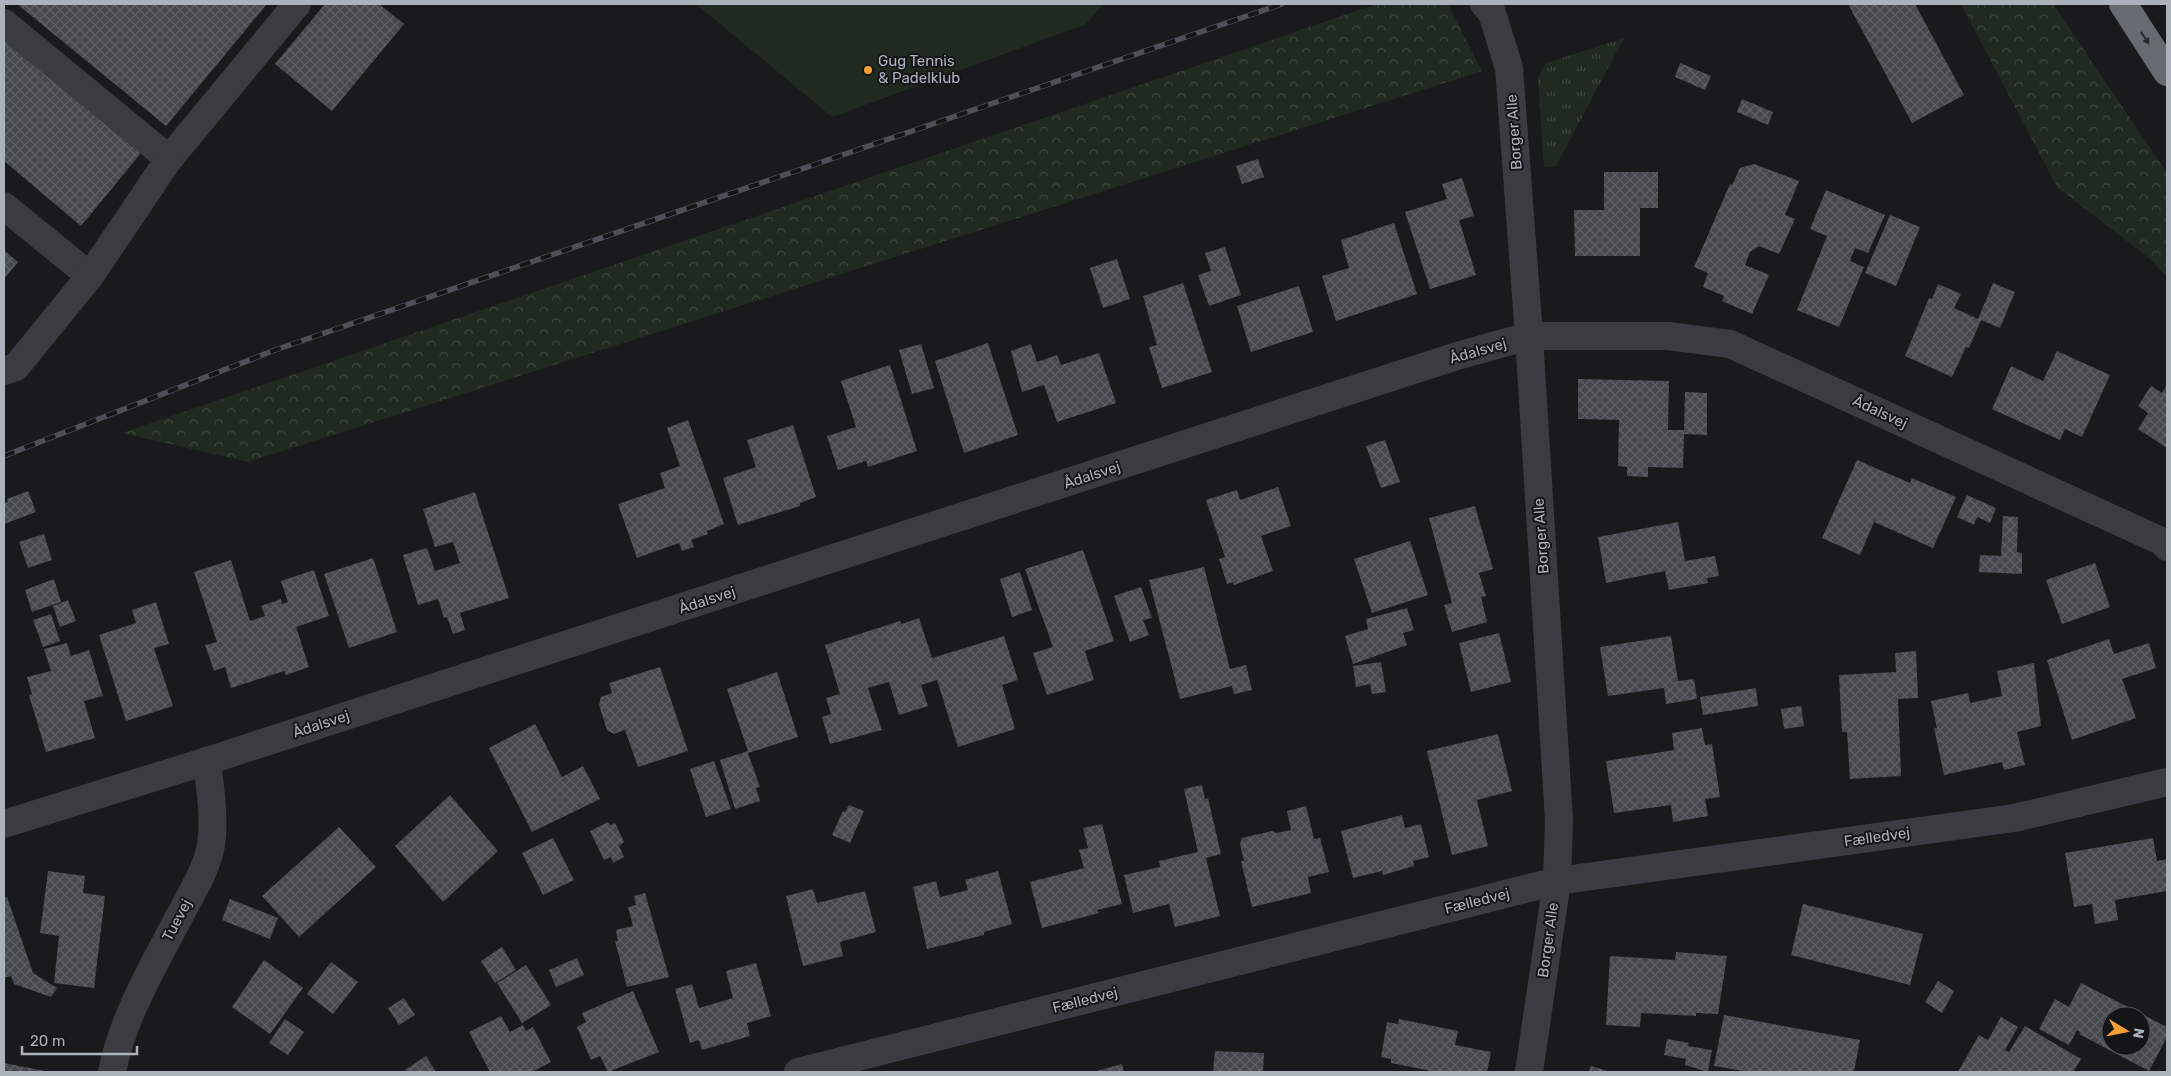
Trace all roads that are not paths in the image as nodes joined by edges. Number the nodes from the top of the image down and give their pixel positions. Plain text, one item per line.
1 (297, 4) edge
2 (1484, 4) edge
3 (2123, 4) edge
4 (4, 23) edge
5 (2167, 72) edge
6 (169, 160) junction
7 (4, 206) edge
8 (90, 276) junction
9 (1529, 336) junction
10 (4, 371) edge
11 (2167, 547) edge
12 (207, 761) junction
13 (2167, 782) edge
14 (4, 824) edge
15 (1557, 881) junction
16 (112, 1072) edge
17 (798, 1072) edge
18 (1529, 1072) edge

1 - 6 street
2 - 9 street, Borger Alle
3 -> 5 highway
4 - 6 street
6 - 8 street
7 - 8 street
8 - 10 street
9 - 11 street, Ådalsvej
9 - 12 street, Ådalsvej
9 - 15 street, Borger Alle
12 - 14 street, Ådalsvej
12 - 16 street, Tuevej
13 - 15 street, Fælledvej
15 - 17 street, Fælledvej
15 - 18 street, Borger Alle

